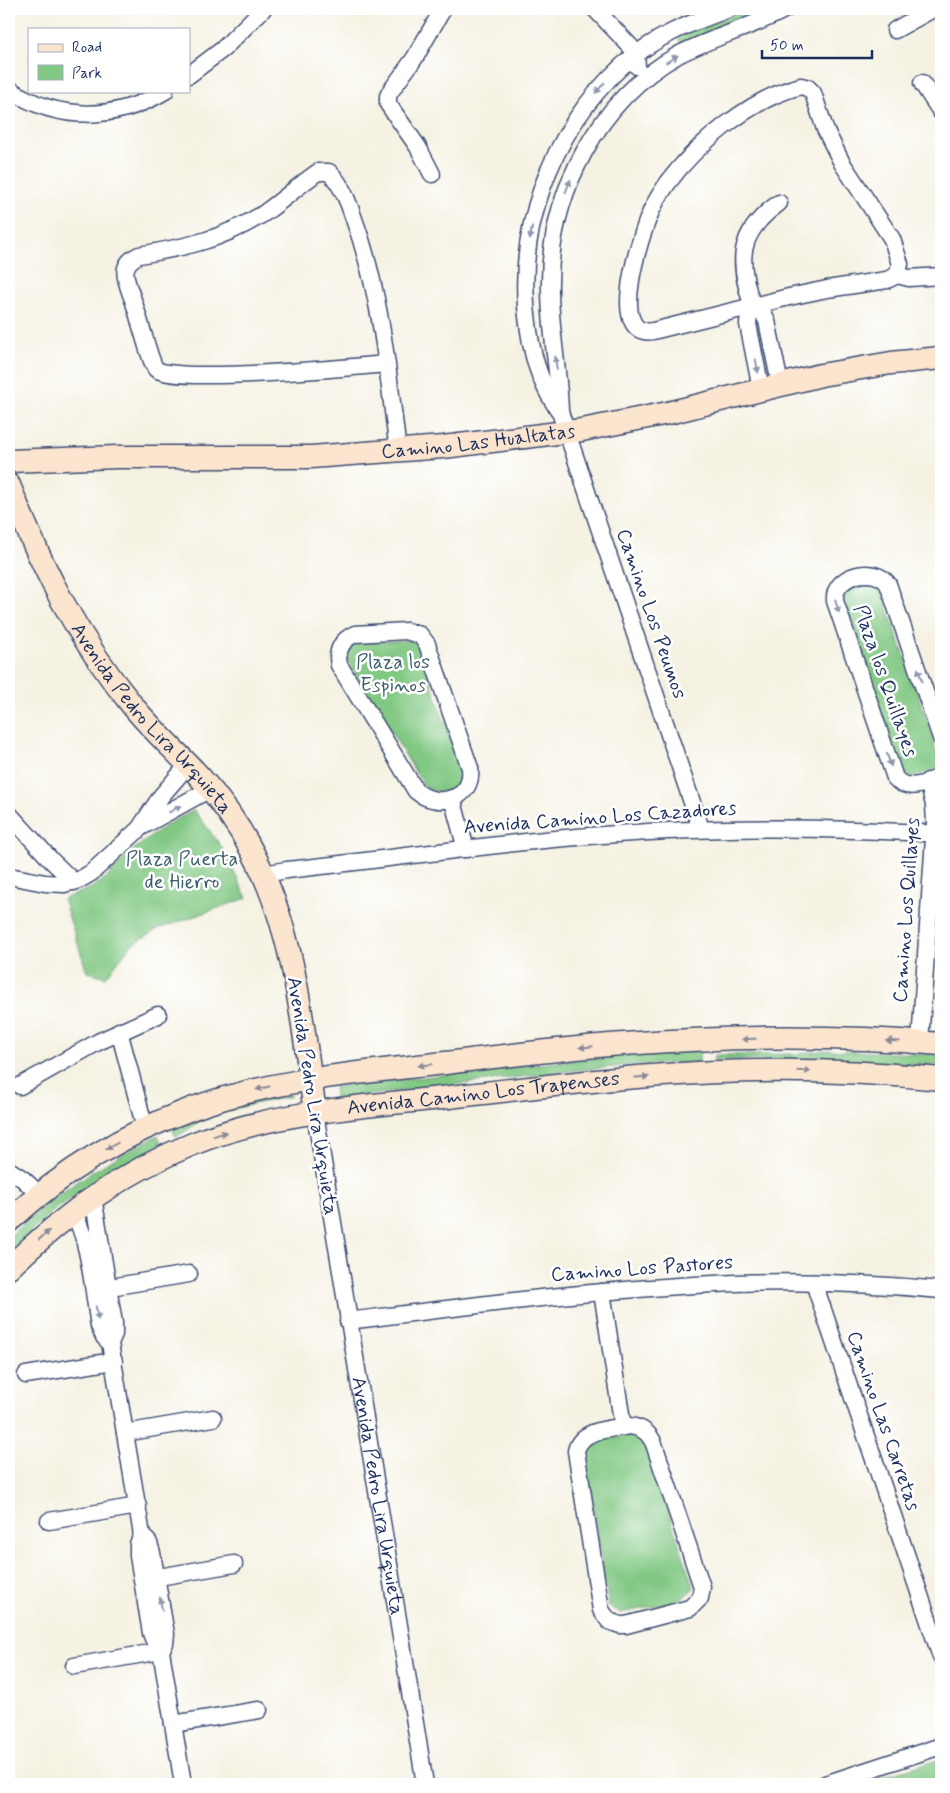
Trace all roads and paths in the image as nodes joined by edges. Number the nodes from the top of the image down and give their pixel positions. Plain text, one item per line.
1 (263, 9) edge
2 (443, 9) edge
3 (595, 9) edge
4 (729, 9) edge
5 (786, 9) edge
6 (932, 9) edge
7 (895, 30) dead end
8 (636, 55) junction
9 (190, 74) edge
10 (922, 83) dead end
11 (634, 88) junction
12 (9, 89) edge
13 (164, 92) edge
14 (941, 112) edge
15 (432, 174) dead end
16 (779, 204) dead end
17 (897, 275) junction
18 (941, 276) edge
19 (753, 307) junction
20 (941, 358) edge
21 (386, 364) junction
22 (771, 387) junction
23 (563, 422) junction
24 (398, 451) junction
25 (9, 461) edge
26 (9, 485) edge
27 (941, 738) edge
28 (188, 764) junction
29 (934, 778) edge
30 (210, 789) junction
31 (452, 798) junction
32 (9, 814) edge
33 (139, 829) junction
34 (702, 829) junction
35 (938, 834) edge
36 (466, 849) junction
37 (264, 874) junction
38 (9, 876) edge
39 (74, 882) junction
40 (158, 1015) dead end
41 (119, 1031) junction
42 (720, 1039) junction
43 (930, 1043) edge
44 (710, 1073) junction
45 (311, 1079) junction
46 (941, 1079) edge
47 (20, 1086) dead end
48 (315, 1113) junction
49 (145, 1128) junction
50 (9, 1170) edge
51 (39, 1194) junction
52 (94, 1197) junction
53 (72, 1212) junction
54 (9, 1221) edge
55 (9, 1268) edge
56 (189, 1274) dead end
57 (814, 1283) junction
58 (101, 1288) junction
59 (941, 1290) edge
60 (602, 1292) junction
61 (348, 1321) junction
62 (114, 1361) junction
63 (26, 1375) dead end
64 (213, 1418) dead end
65 (623, 1427) junction
66 (125, 1433) junction
67 (138, 1506) junction
68 (49, 1521) dead end
69 (234, 1564) dead end
70 (149, 1579) junction
71 (161, 1651) junction
72 (941, 1657) edge
73 (74, 1666) dead end
74 (259, 1710) dead end
75 (173, 1724) junction
76 (941, 1746) edge
77 (183, 1784) edge
78 (425, 1784) edge
79 (825, 1784) edge

1 - 9 street
2 - 15 street
3 - 8 street
4 - 8 street, Camino Los Peumos
11 -> 5 street, Camino Los Peumos
6 - 7 street
8 - 11 street
8 -> 23 street, Camino Los Peumos
10 - 14 street
23 -> 11 street, Camino Los Peumos
12 - 13 street
16 - 19 street
17 - 18 street
17 - 19 street
17 - 19 street
19 - 22 street
20 - 22 main road, Camino Las Hualtatas
21 - 21 street
21 - 24 street
22 - 23 main road, Camino Las Hualtatas
23 - 24 main road, Camino Las Hualtatas
23 - 34 street, Camino Los Peumos
24 - 25 main road, Camino Las Hualtatas
26 - 28 main road, Avenida Pedro Lira Urquieta
27 -> 29 street, Plaza los Quillayes
28 - 30 main road, Avenida Pedro Lira Urquieta
28 - 33 street
29 - 35 street, Camino Los Quillayes
33 -> 30 street
30 - 37 main road, Avenida Pedro Lira Urquieta
31 - 31 street
31 - 36 street
32 - 39 street
33 - 39 street
34 - 35 street, Avenida Camino Los Cazadores
34 - 36 street, Avenida Camino Los Cazadores
35 - 43 street, Camino Los Quillayes
36 - 37 street, Avenida Camino Los Cazadores
37 - 45 main road, Avenida Pedro Lira Urquieta
38 - 39 street
40 - 41 street
41 - 47 street
41 - 49 street
43 -> 42 main road, Avenida Camino Los Trapenses
42 - 44 main road
42 -> 45 main road, Avenida Camino Los Trapenses
44 -> 46 main road, Avenida Camino Los Trapenses
48 -> 44 main road, Avenida Camino Los Trapenses
45 - 48 main road, Avenida Pedro Lira Urquieta
45 -> 49 main road, Avenida Camino Los Trapenses
52 -> 48 main road, Avenida Camino Los Trapenses
48 - 61 street, Avenida Pedro Lira Urquieta
49 -> 51 main road, Avenida Camino Los Trapenses
50 - 51 street
51 - 54 main road, Avenida Camino Los Trapenses
52 - 53 main road, Avenida Camino Los Trapenses
52 - 58 street
55 -> 53 main road, Avenida Camino Los Trapenses
53 - 58 street
56 - 58 street
57 - 59 street, Camino Los Pastores
57 - 60 street, Camino Los Pastores
57 - 72 street, Camino Las Carretas
58 - 62 street
60 - 61 street, Camino Los Pastores
60 - 65 street
61 - 78 street, Avenida Pedro Lira Urquieta
62 - 63 street
62 - 66 street
64 - 66 street
65 - 65 street
66 - 67 street
67 - 68 street
67 - 70 street
69 - 70 street
70 - 71 street
71 - 73 street
71 - 75 street
74 - 75 street
75 - 77 street
76 - 79 street

